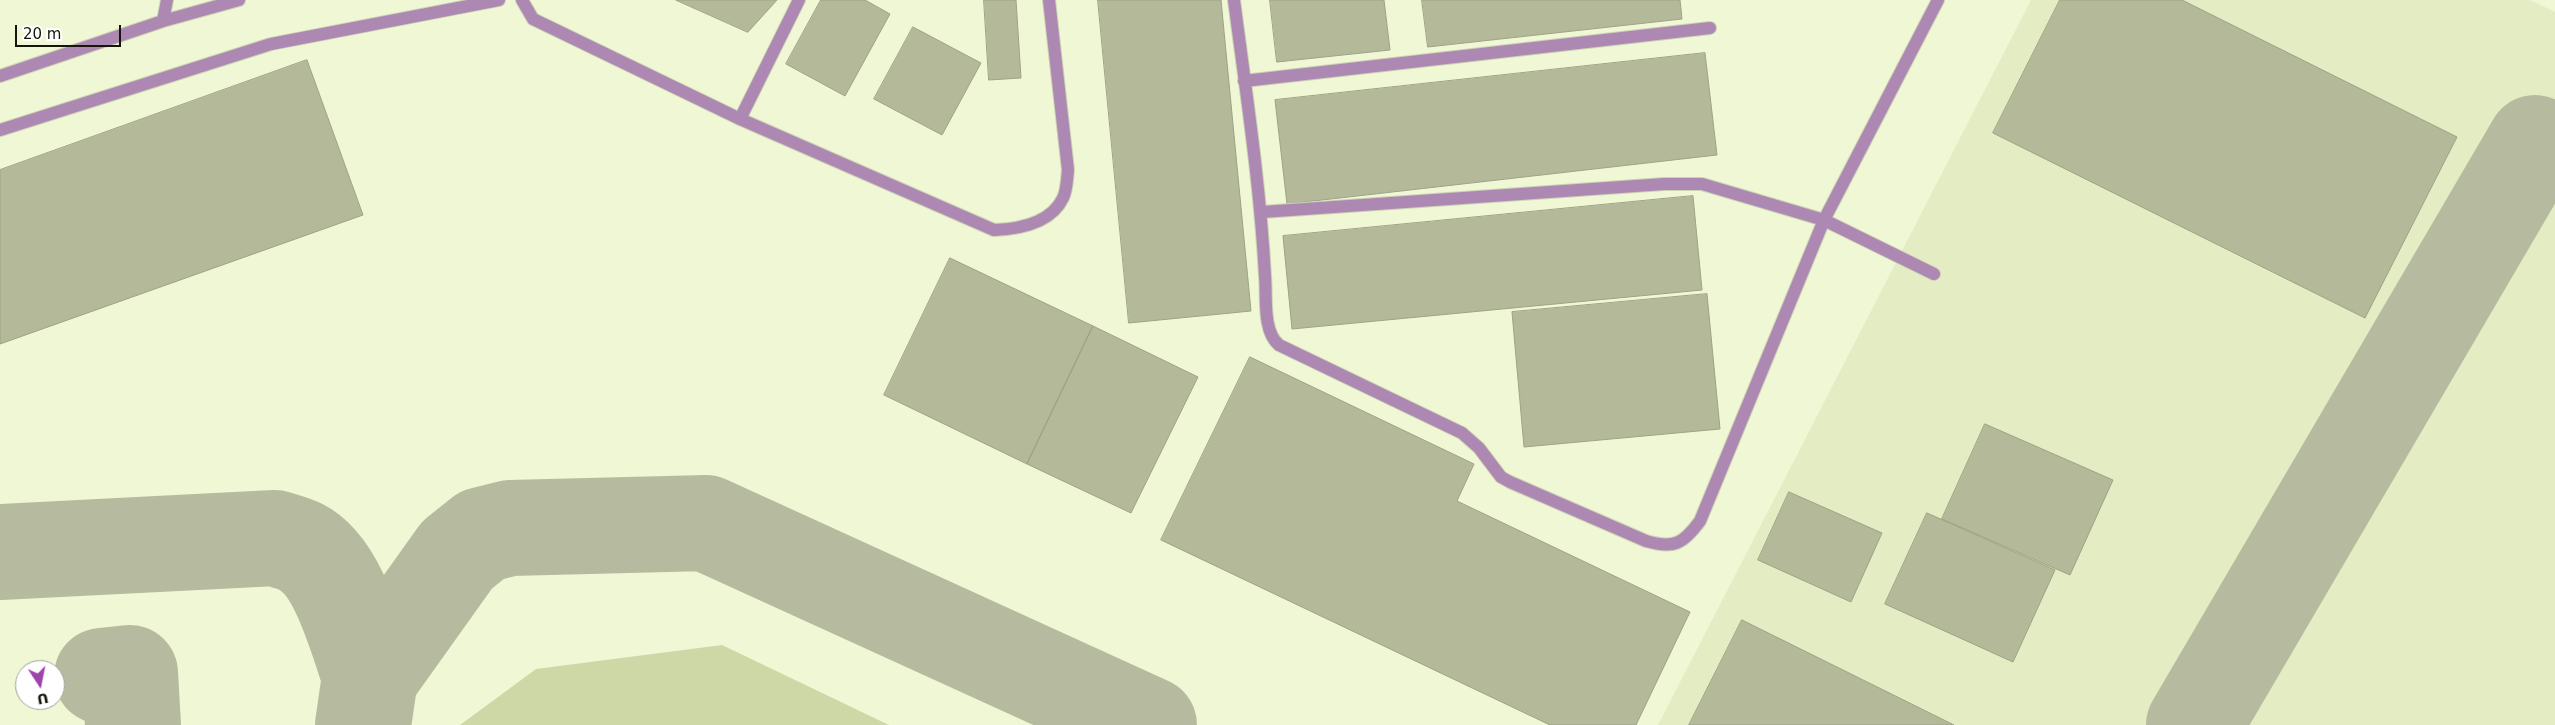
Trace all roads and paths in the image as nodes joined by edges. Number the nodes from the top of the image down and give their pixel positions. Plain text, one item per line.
1 (167, 0) edge
2 (239, 0) edge
3 (499, 0) edge
4 (522, 0) edge
5 (798, 0) edge
6 (1049, 0) edge
7 (1234, 0) edge
8 (1938, 0) edge
9 (163, 21) junction
10 (1710, 28) dead end
11 (0, 76) edge
12 (1244, 81) junction
13 (740, 119) junction
14 (0, 130) edge
15 (1262, 212) junction
16 (1824, 220) junction
17 (1934, 274) dead end

1 - 9 lane
2 - 9 lane
3 - 14 lane
4 - 13 lane
5 - 13 lane
6 - 13 lane
7 - 12 lane
8 - 16 lane
9 - 11 lane
10 - 12 lane
12 - 15 lane
15 - 16 lane
15 - 16 lane
16 - 17 lane

